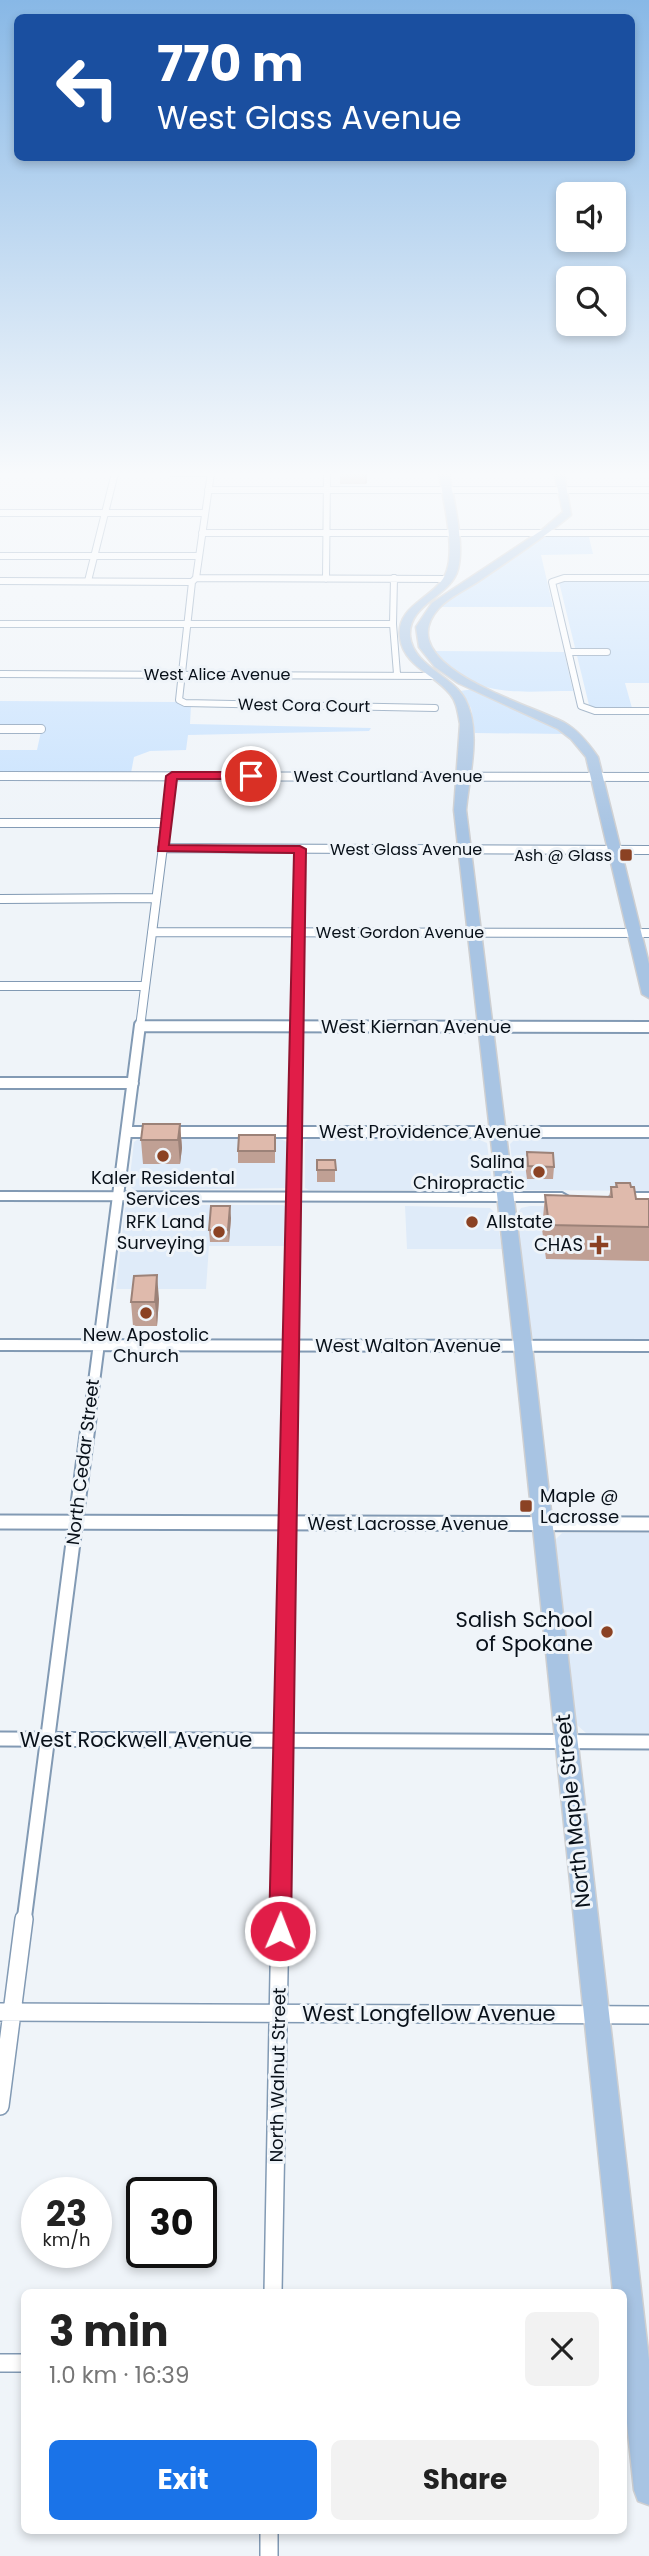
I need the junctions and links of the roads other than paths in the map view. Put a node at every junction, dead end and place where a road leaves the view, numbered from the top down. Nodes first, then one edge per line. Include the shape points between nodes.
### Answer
1 (192, 592) edge
2 (394, 592) edge
3 (433, 592) edge
4 (455, 592) edge
5 (557, 592) edge
6 (0, 624) edge
7 (393, 624) junction
8 (187, 625) junction
9 (569, 652) junction
10 (607, 652) dead end
11 (0, 674) edge
12 (182, 674) junction
13 (397, 674) junction
14 (435, 676) junction
15 (435, 708) dead end
16 (649, 711) edge
17 (0, 729) edge
18 (41, 729) dead end
19 (0, 776) edge
20 (172, 776) junction
21 (461, 776) junction
22 (598, 776) junction
23 (649, 776) edge
24 (0, 823) edge
25 (166, 823) junction
26 (162, 848) junction
27 (300, 849) junction
28 (465, 850) junction
29 (615, 850) junction
30 (649, 850) edge
31 (156, 898) junction
32 (0, 899) edge
33 (152, 932) junction
34 (298, 932) junction
35 (474, 932) junction
36 (642, 933) edge
37 (0, 986) edge
38 (145, 986) junction
39 (649, 995) edge
40 (140, 1026) junction
41 (296, 1026) junction
42 (484, 1027) junction
43 (649, 1027) edge
44 (0, 1083) edge
45 (133, 1083) junction
46 (127, 1132) junction
47 (294, 1132) junction
48 (496, 1132) junction
49 (649, 1132) edge
50 (0, 1196) edge
51 (119, 1196) junction
52 (293, 1196) junction
53 (505, 1197) junction
54 (570, 1197) edge
55 (596, 1197) edge
56 (649, 1198) edge
57 (0, 1345) edge
58 (98, 1345) junction
59 (292, 1345) junction
60 (523, 1346) junction
61 (649, 1346) edge
62 (0, 1522) edge
63 (75, 1522) junction
64 (289, 1524) junction
65 (542, 1524) junction
66 (649, 1524) edge
67 (0, 1739) edge
68 (46, 1739) junction
69 (283, 1741) junction
70 (565, 1741) junction
71 (649, 1742) edge
72 (6, 2012) edge
73 (279, 2013) junction
74 (596, 2015) junction
75 (649, 2015) edge
76 (0, 2106) edge
77 (273, 2289) edge
78 (0, 2363) edge
79 (21, 2363) edge
80 (636, 2368) edge
81 (649, 2490) edge
82 (269, 2534) edge
83 (269, 2556) edge

1 - 8 street
2 - 7 street
3 - 14 main road, North Maple Street via 405,626 408,648
4 - 22 main road via 423,620 420,637 429,656 448,673 563,726 581,741
5 - 9 street
6 - 8 street
7 - 8 street
7 - 13 street
8 - 12 street
9 - 10 street
9 - 16 street via 585,709
11 - 12 street, West Alice Avenue
12 - 13 street, West Alice Avenue
12 - 15 street, West Cora Court via 177,696 185,703
13 - 14 street, West Alice Avenue
14 - 21 main road, North Maple Street via 462,706 467,737
17 - 18 street
19 - 20 street, West Courtland Avenue
20 - 21 street, West Courtland Avenue
20 - 25 street, North Cedar Street
21 - 22 street, West Courtland Avenue
21 - 28 main road, North Maple Street
22 - 23 street, West Courtland Avenue
22 - 29 main road
24 - 25 street
25 - 26 street, North Cedar Street
26 - 27 street, West Glass Avenue
26 - 31 street, North Cedar Street
27 - 28 street, West Glass Avenue
27 - 34 street, North Walnut Street
28 - 29 street, West Glass Avenue
28 - 35 main road, North Maple Street
29 - 30 street, West Glass Avenue
29 - 36 main road
31 - 32 street
31 - 33 street, North Cedar Street
33 - 34 street, West Gordon Avenue
33 - 38 street, North Cedar Street
34 - 35 street, West Gordon Avenue
34 - 41 street, North Walnut Street
35 - 36 street, West Gordon Avenue
35 - 42 main road, North Maple Street
36 - 39 main road
37 - 38 street
38 - 40 street, North Cedar Street
40 - 41 street, West Kiernan Avenue
40 - 45 street, North Cedar Street
41 - 42 street, West Kiernan Avenue
41 - 47 street, North Walnut Street
42 - 43 street, West Kiernan Avenue
42 - 48 main road, North Maple Street
44 - 45 street
45 - 46 street, North Cedar Street
46 - 47 street, West Providence Avenue
46 - 51 street, North Cedar Street
47 - 48 street, West Providence Avenue
47 - 52 street, North Walnut Street
48 - 49 street, West Providence Avenue
48 - 53 main road, North Maple Street
50 - 51 street
51 - 52 street
51 - 58 street, North Cedar Street
52 - 53 street
52 - 59 street, North Walnut Street
53 - 54 street
53 - 60 main road, North Maple Street
55 - 56 street
57 - 58 street, West Walton Avenue
58 - 59 street, West Walton Avenue
58 - 63 street, North Cedar Street
59 - 60 street, West Walton Avenue
59 - 64 street, North Walnut Street
60 - 61 street, West Walton Avenue
60 - 65 main road, North Maple Street
62 - 63 street, West Lacrosse Avenue
63 - 64 street, West Lacrosse Avenue
63 - 68 street, North Cedar Street
64 - 65 street, West Lacrosse Avenue
64 - 69 street, North Walnut Street
65 - 66 street, West Lacrosse Avenue
65 - 70 main road, North Maple Street
67 - 68 street, West Rockwell Avenue
68 - 69 street, West Rockwell Avenue
68 - 72 street, North Cedar Street
69 - 70 street, West Rockwell Avenue
69 - 73 street, North Walnut Street
70 - 71 street, West Rockwell Avenue
70 - 74 main road, North Maple Street
72 - 73 street, West Longfellow Avenue
72 - 76 street, North Cedar Street
73 - 74 street, West Longfellow Avenue
73 - 77 street, North Walnut Street
74 - 75 street, West Longfellow Avenue
74 - 80 main road, North Maple Street
78 - 79 street
80 - 81 main road, North Maple Street
82 - 83 street

